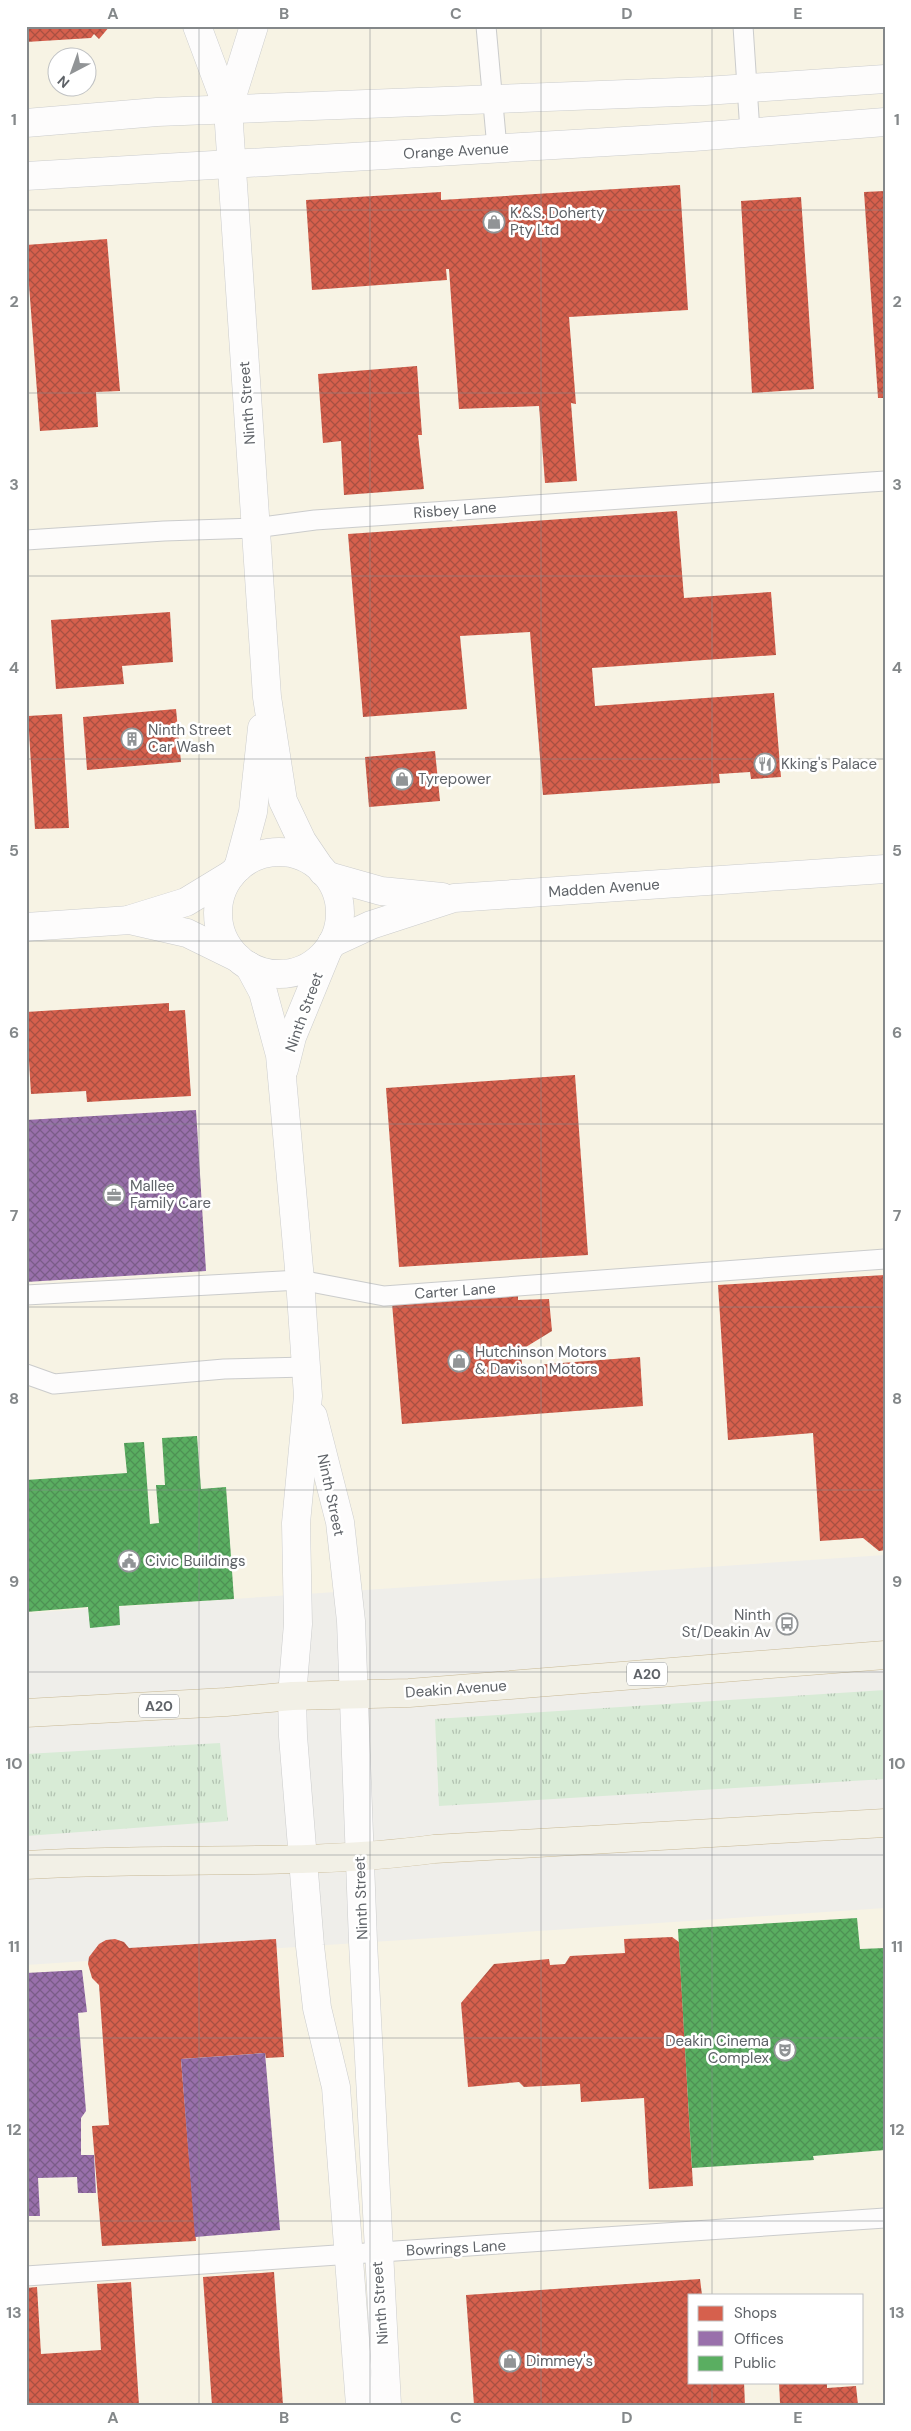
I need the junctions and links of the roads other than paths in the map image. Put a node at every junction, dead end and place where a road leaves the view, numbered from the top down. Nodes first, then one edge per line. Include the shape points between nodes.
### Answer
1 (197, 26) edge
2 (254, 26) edge
3 (486, 26) edge
4 (743, 26) edge
5 (885, 79) edge
6 (748, 88) junction
7 (492, 98) junction
8 (228, 109) junction
9 (26, 122) edge
10 (885, 122) edge
11 (750, 132) junction
12 (497, 148) junction
13 (232, 164) junction
14 (26, 176) edge
15 (885, 481) edge
16 (255, 528) junction
17 (26, 540) edge
18 (267, 697) junction
19 (885, 869) edge
20 (235, 871) junction
21 (325, 874) junction
22 (454, 898) junction
23 (130, 920) junction
24 (26, 927) edge
25 (330, 946) junction
26 (244, 962) junction
27 (283, 1075) junction
28 (885, 1259) edge
29 (300, 1280) junction
30 (26, 1295) edge
31 (306, 1367) junction
32 (26, 1374) edge
33 (308, 1396) junction
34 (885, 1655) edge
35 (354, 1693) junction
36 (292, 1696) junction
37 (26, 1713) edge
38 (885, 1822) edge
39 (360, 1856) junction
40 (303, 1858) junction
41 (26, 1865) edge
42 (885, 2218) edge
43 (377, 2252) junction
44 (349, 2254) junction
45 (26, 2276) edge
46 (360, 2405) edge
47 (387, 2405) edge

1 - 8 street, Ninth Street
2 - 8 street, Ninth Street
3 - 7 lane
4 - 6 lane
5 - 6 street
6 - 7 street
6 - 11 lane
7 - 8 street
7 - 12 lane
8 - 9 street
8 - 13 street, Ninth Street
10 - 11 street, Orange Avenue
11 - 12 street, Orange Avenue
12 - 13 street, Orange Avenue
13 - 14 street, Orange Avenue
13 - 16 street, Ninth Street
15 - 16 lane, Risbey Lane via 315,520
16 - 17 lane, Risbey Lane
16 - 18 street, Ninth Street
18 - 20 street, Ninth Street via 253,812
18 - 21 street, Ninth Street via 283,801 302,841
19 - 22 street, Madden Avenue
20 - 21 street via 256,857 281,853 306,859
20 - 23 street via 186,902
20 - 26 street via 220,898 219,924 230,948
21 - 22 street via 381,891
21 - 25 street via 339,904 339,924
22 - 25 street, Madden Avenue via 371,925
23 - 24 street
23 - 26 street via 188,933
25 - 26 street via 315,963 297,971 277,974
25 - 27 street, Ninth Street via 292,1037
26 - 27 street, Ninth Street via 263,992
27 - 29 street, Ninth Street
28 - 29 lane, Carter Lane via 384,1296
29 - 30 lane, Carter Lane
29 - 31 street, Ninth Street
31 - 32 lane via 224,1369 54,1384
31 - 33 street, Ninth Street
33 - 35 street, Ninth Street via 340,1522 351,1621
33 - 36 street, Ninth Street via 296,1523 298,1624
34 - 35 highway, Deakin Avenue / A20 via 410,1693
35 - 36 highway, Deakin Avenue / A20
35 - 39 street, Ninth Street
36 - 37 highway, Deakin Avenue / A20
36 - 40 street, Ninth Street
38 - 39 highway via 434,1848
39 - 40 highway
39 - 43 street, Ninth Street
40 - 41 highway via 85,1861
40 - 44 street, Ninth Street via 317,2008 336,2087
42 - 43 lane, Bowrings Lane
43 - 44 lane, Bowrings Lane
43 - 47 street, Ninth Street
44 - 45 lane, Bowrings Lane
44 - 46 street, Ninth Street

